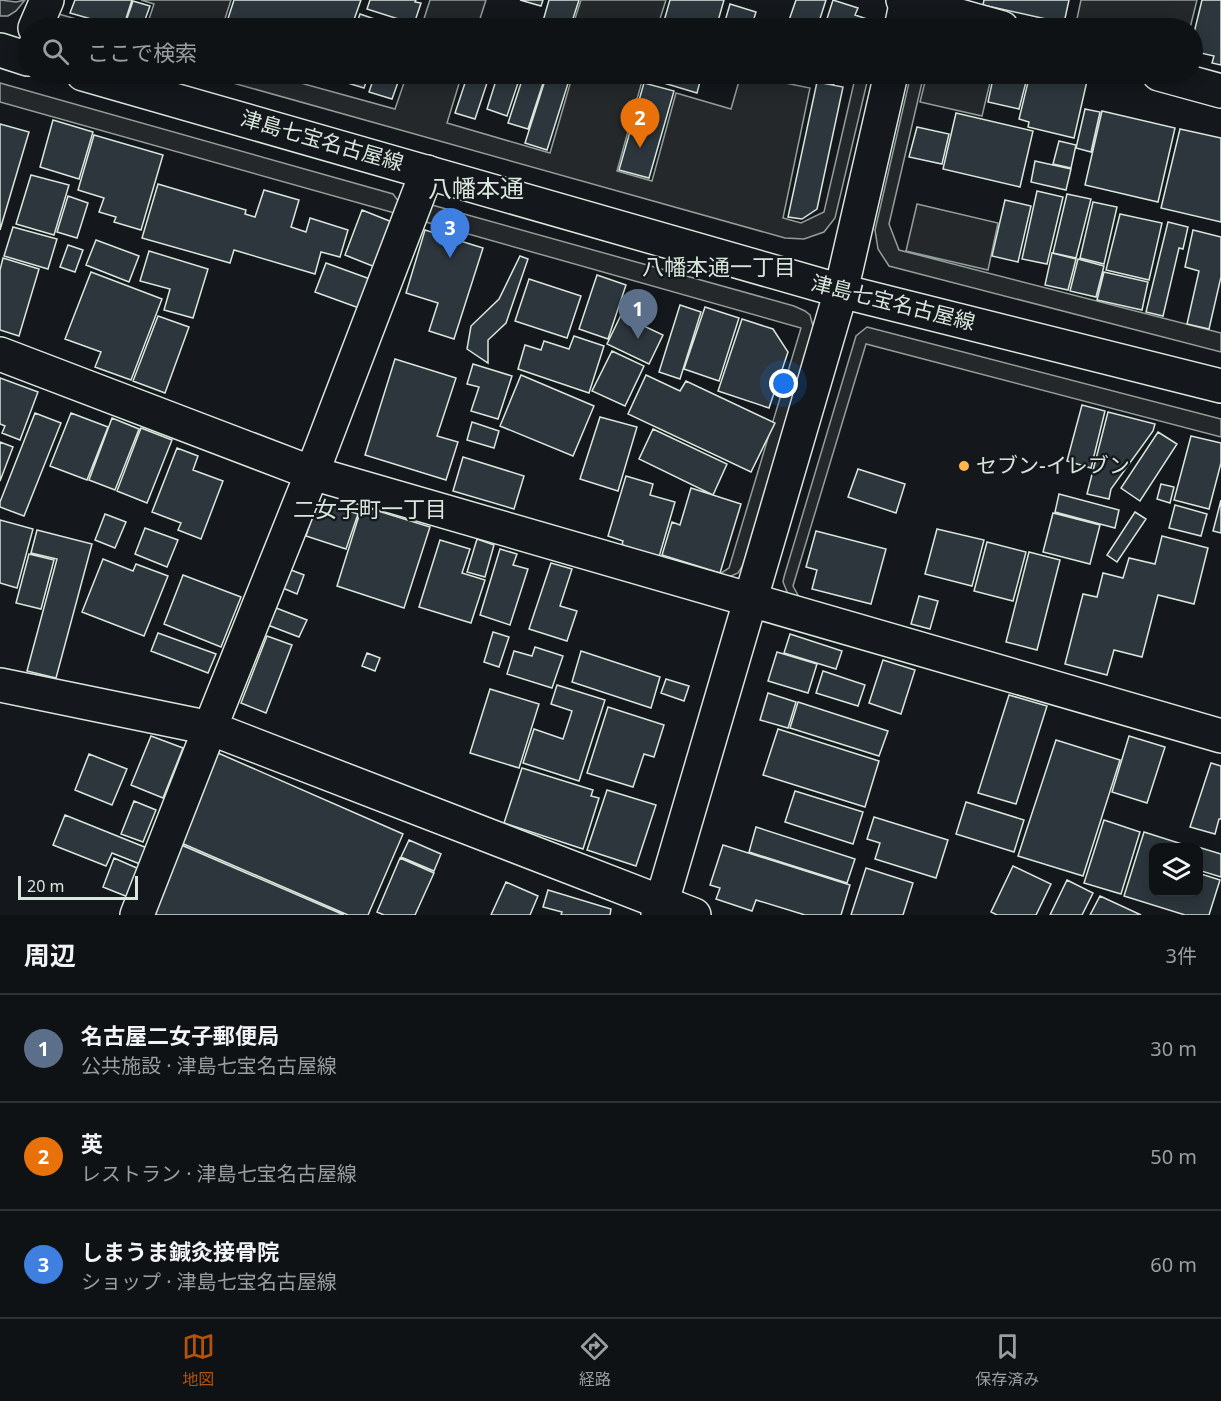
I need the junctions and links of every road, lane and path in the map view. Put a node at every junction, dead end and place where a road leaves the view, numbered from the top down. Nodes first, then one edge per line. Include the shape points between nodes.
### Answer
1 (47, 0) edge
2 (905, 7) edge
3 (38, 18) edge
4 (956, 18) edge
5 (118, 84) edge
6 (889, 84) edge
7 (1193, 84) edge
8 (1221, 92) edge
9 (427, 172) junction
10 (842, 291) junction
11 (0, 354) edge
12 (1221, 386) edge
13 (312, 473) junction
14 (750, 600) junction
15 (0, 685) edge
16 (210, 728) junction
17 (1221, 736) edge
18 (660, 908) edge
19 (137, 915) edge
20 (694, 915) edge

1 - 3 street
2 - 4 street
5 - 9 street, 津島七宝名古屋線
6 - 10 street
7 - 8 street
9 - 10 street, 津島七宝名古屋線
9 - 13 street
10 - 12 street, 津島七宝名古屋線
10 - 14 street
11 - 13 street
13 - 14 street
13 - 16 street
14 - 17 street
14 - 18 street
15 - 16 street
16 - 18 street
16 - 19 street
18 - 20 street

